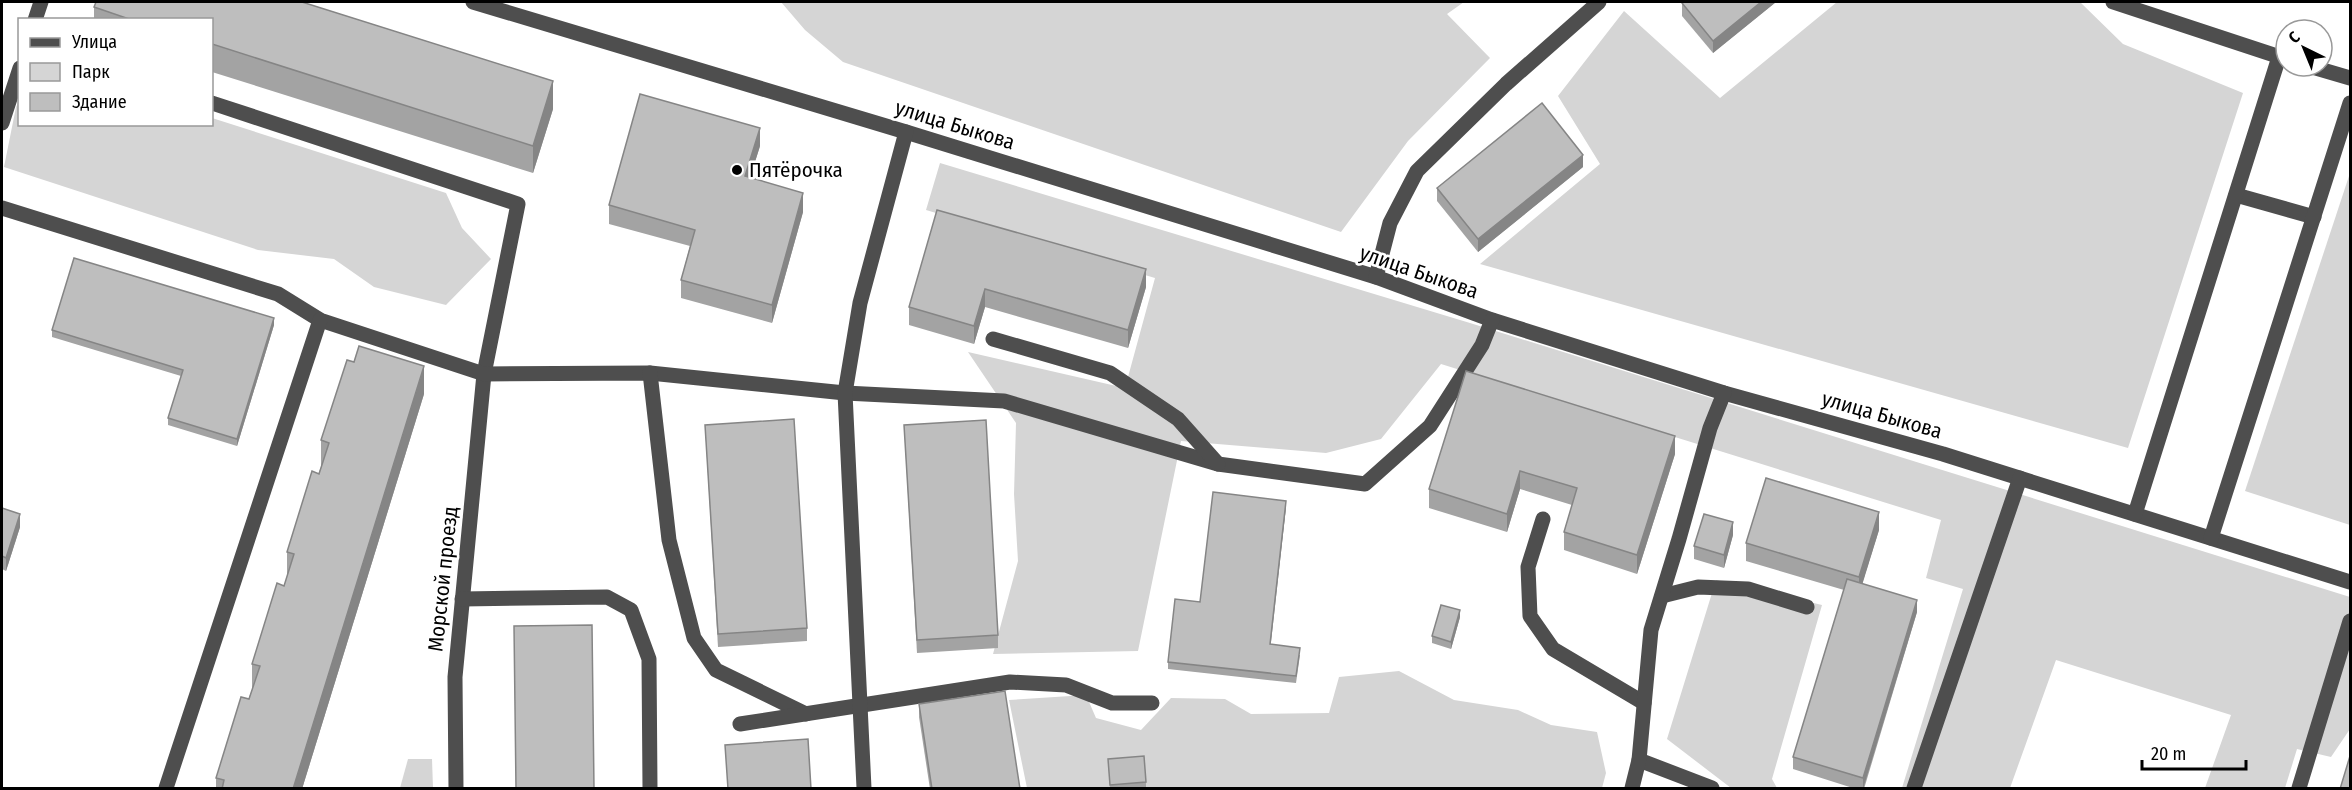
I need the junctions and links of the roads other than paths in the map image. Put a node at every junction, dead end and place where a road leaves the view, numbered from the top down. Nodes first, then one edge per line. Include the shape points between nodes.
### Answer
1 (41, 2) edge
2 (473, 2) edge
3 (1599, 2) edge
4 (2113, 2) edge
5 (36, 18) edge
6 (2274, 55) edge
7 (2334, 73) edge
8 (18, 74) edge
9 (2276, 78) edge
10 (2350, 78) edge
11 (2350, 103) edge
12 (213, 104) edge
13 (2, 123) edge
14 (906, 132) junction
15 (2236, 195) junction
16 (2, 208) edge
17 (2314, 217) junction
18 (1376, 277) junction
19 (320, 320) junction
20 (1492, 320) junction
21 (993, 339) dead end
22 (650, 373) junction
23 (484, 374) junction
24 (845, 393) junction
25 (1724, 393) junction
26 (1218, 464) junction
27 (2020, 478) junction
28 (2135, 514) junction
29 (1543, 519) dead end
30 (2211, 538) junction
31 (2350, 582) edge
32 (1662, 596) junction
33 (462, 599) junction
34 (1807, 607) dead end
35 (2350, 621) edge
36 (1152, 703) dead end
37 (1644, 703) junction
38 (860, 705) junction
39 (806, 714) junction
40 (740, 724) dead end
41 (1639, 760) junction
42 (166, 789) edge
43 (456, 789) edge
44 (650, 789) edge
45 (864, 789) edge
46 (1632, 789) edge
47 (1712, 789) edge
48 (1914, 789) edge
49 (2299, 789) edge

1 - 5 street
2 - 14 street, улица Быкова
3 - 18 street via 1506,84 1417,171 1390,223
4 - 6 street
7 - 10 street
8 - 13 street
9 - 15 street
11 - 17 street
12 - 23 street, Морской проезд via 518,204
14 - 18 street, улица Быкова
14 - 24 street via 860,303
15 - 17 street
15 - 28 street
16 - 19 street via 278,294
17 - 30 street
18 - 20 street, улица Быкова
19 - 23 street
19 - 42 street
20 - 25 street, улица Быкова
20 - 26 street via 1482,345 1430,426 1365,484
21 - 26 street via 1110,373 1178,419
22 - 23 street
22 - 24 street
22 - 39 street via 669,540 694,638 716,670
23 - 33 street, Морской проезд
24 - 26 street via 1004,401
24 - 38 street
25 - 27 street, улица Быкова
25 - 32 street via 1710,428
27 - 28 street, улица Быкова
27 - 48 street
28 - 30 street, улица Быкова
29 - 37 street via 1528,567 1530,616 1553,649
30 - 31 street, улица Быкова
32 - 34 street via 1698,587 1748,589
32 - 37 street via 1651,630
33 - 43 street, Морской проезд via 455,677
33 - 44 street via 607,597 631,610 649,659
35 - 49 street
36 - 38 street via 1112,703 1066,685 1010,682
37 - 41 street
38 - 39 street
38 - 45 street
39 - 40 street
41 - 46 street
41 - 47 street

